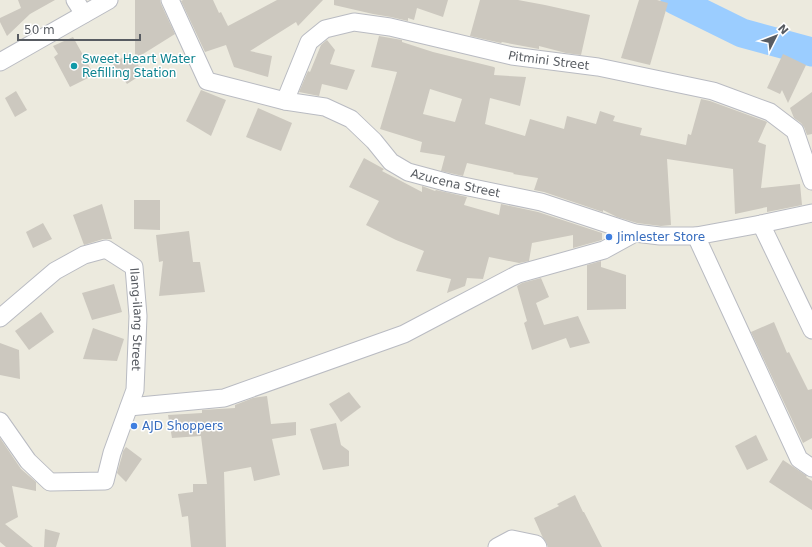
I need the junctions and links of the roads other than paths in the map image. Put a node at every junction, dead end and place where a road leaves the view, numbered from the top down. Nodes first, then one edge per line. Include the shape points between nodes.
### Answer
1 (109, 0) edge
2 (170, 0) edge
3 (79, 7) edge
4 (0, 62) edge
5 (285, 100) junction
6 (812, 181) edge
7 (810, 216) edge
8 (761, 224) junction
9 (635, 233) junction
10 (696, 236) junction
11 (0, 318) edge
12 (812, 330) edge
13 (129, 407) junction
14 (0, 421) edge
15 (812, 468) edge
16 (496, 547) edge
17 (538, 547) edge

1 - 3 street
2 - 5 street, Azucena Street via 207,81
3 - 4 street
5 - 6 street, Pitmini Street via 309,42 326,29 354,22 390,27 512,56 598,67 713,91 770,112 795,131
5 - 9 street, Azucena Street via 324,107 351,119 391,162 408,172 541,202
7 - 8 street, Azucena Street
8 - 10 street, Azucena Street
8 - 12 street
9 - 10 street, Azucena Street
9 - 13 street via 604,250 518,274 404,334 224,398
10 - 15 street via 799,460
11 - 13 street, Ilang-ilang Street via 55,271 84,255 106,249 134,267 138,316 135,390
13 - 14 street, Ilang-ilang Street via 105,481 50,482 28,460
16 - 17 street via 512,539 536,544

